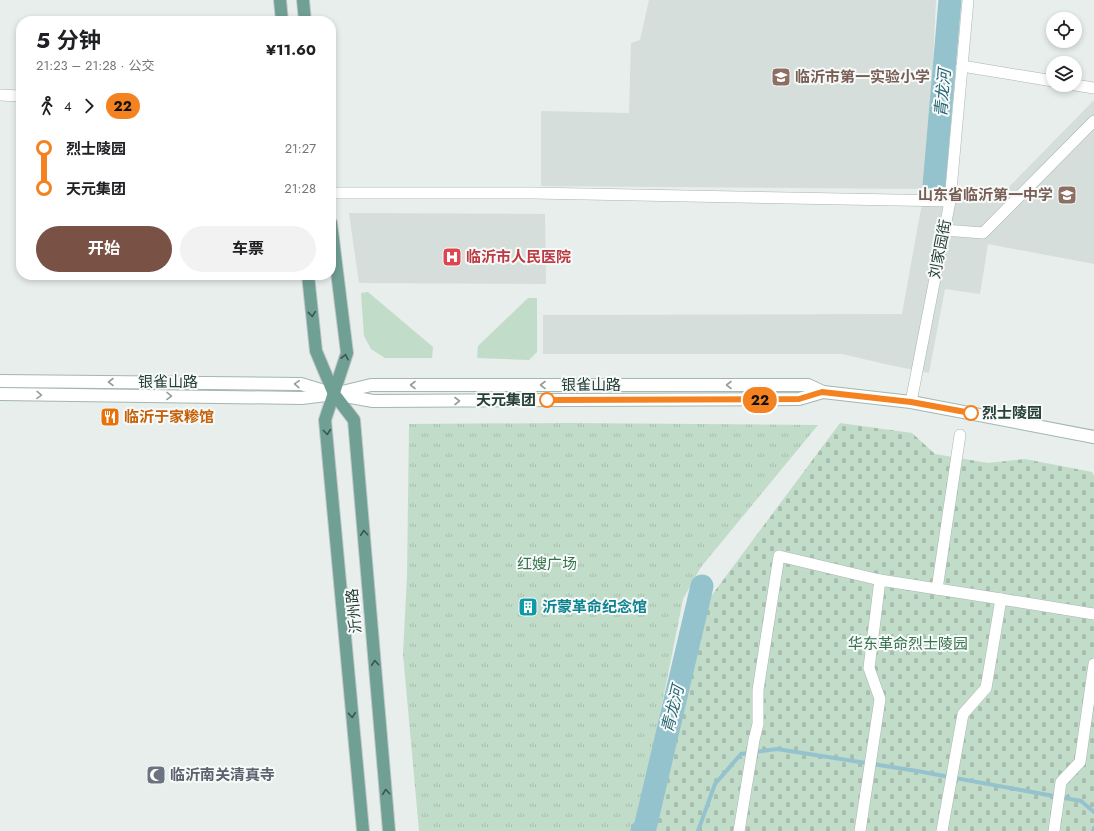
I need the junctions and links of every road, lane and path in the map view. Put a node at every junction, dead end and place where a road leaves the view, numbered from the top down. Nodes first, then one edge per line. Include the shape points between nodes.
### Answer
1 (280, 0) edge
2 (303, 0) edge
3 (968, 0) edge
4 (282, 16) edge
5 (305, 16) edge
6 (962, 66) junction
7 (1046, 80) edge
8 (1082, 86) edge
9 (1094, 88) edge
10 (0, 95) edge
11 (16, 96) edge
12 (1094, 121) edge
13 (336, 193) edge
14 (950, 200) junction
15 (944, 230) junction
16 (336, 264) edge
17 (309, 280) edge
18 (0, 381) edge
19 (0, 394) edge
20 (334, 394) junction
21 (911, 402) junction
22 (960, 434) dead end
23 (1094, 437) edge
24 (880, 580) junction
25 (937, 589) junction
26 (1001, 599) junction
27 (1094, 614) edge
28 (1094, 664) edge
29 (363, 831) edge
30 (389, 831) edge
31 (738, 831) edge
32 (860, 831) edge
33 (942, 831) edge
34 (1054, 831) edge

1 - 4 main road
2 - 5 main road
3 - 6 street, 刘家园街
6 - 7 street
6 - 14 street, 刘家园街
8 - 9 street
10 - 11 street
12 - 15 street via 983,233
13 - 14 street via 533,193
14 - 15 street, 刘家园街
15 - 21 street, 刘家园街
20 -> 16 main road, 沂州路 via 347,353
17 -> 20 main road, 沂州路 via 316,351
20 -> 18 main road, 银雀山路 via 302,384
19 -> 20 main road, 银雀山路 via 302,398
20 - 21 main road, 银雀山路 via 373,401 783,400 799,399 822,392
20 -> 29 main road, 沂州路 via 325,420
30 -> 20 main road, 沂州路 via 354,420
21 - 23 main road, 银雀山路
22 - 25 street
24 - 25 street
24 - 31 street via 779,556 758,690 758,724
24 - 32 street via 869,668 880,699
25 - 26 street
26 - 27 street
26 - 33 street via 986,688 963,714
28 - 34 street via 1080,762 1061,782

